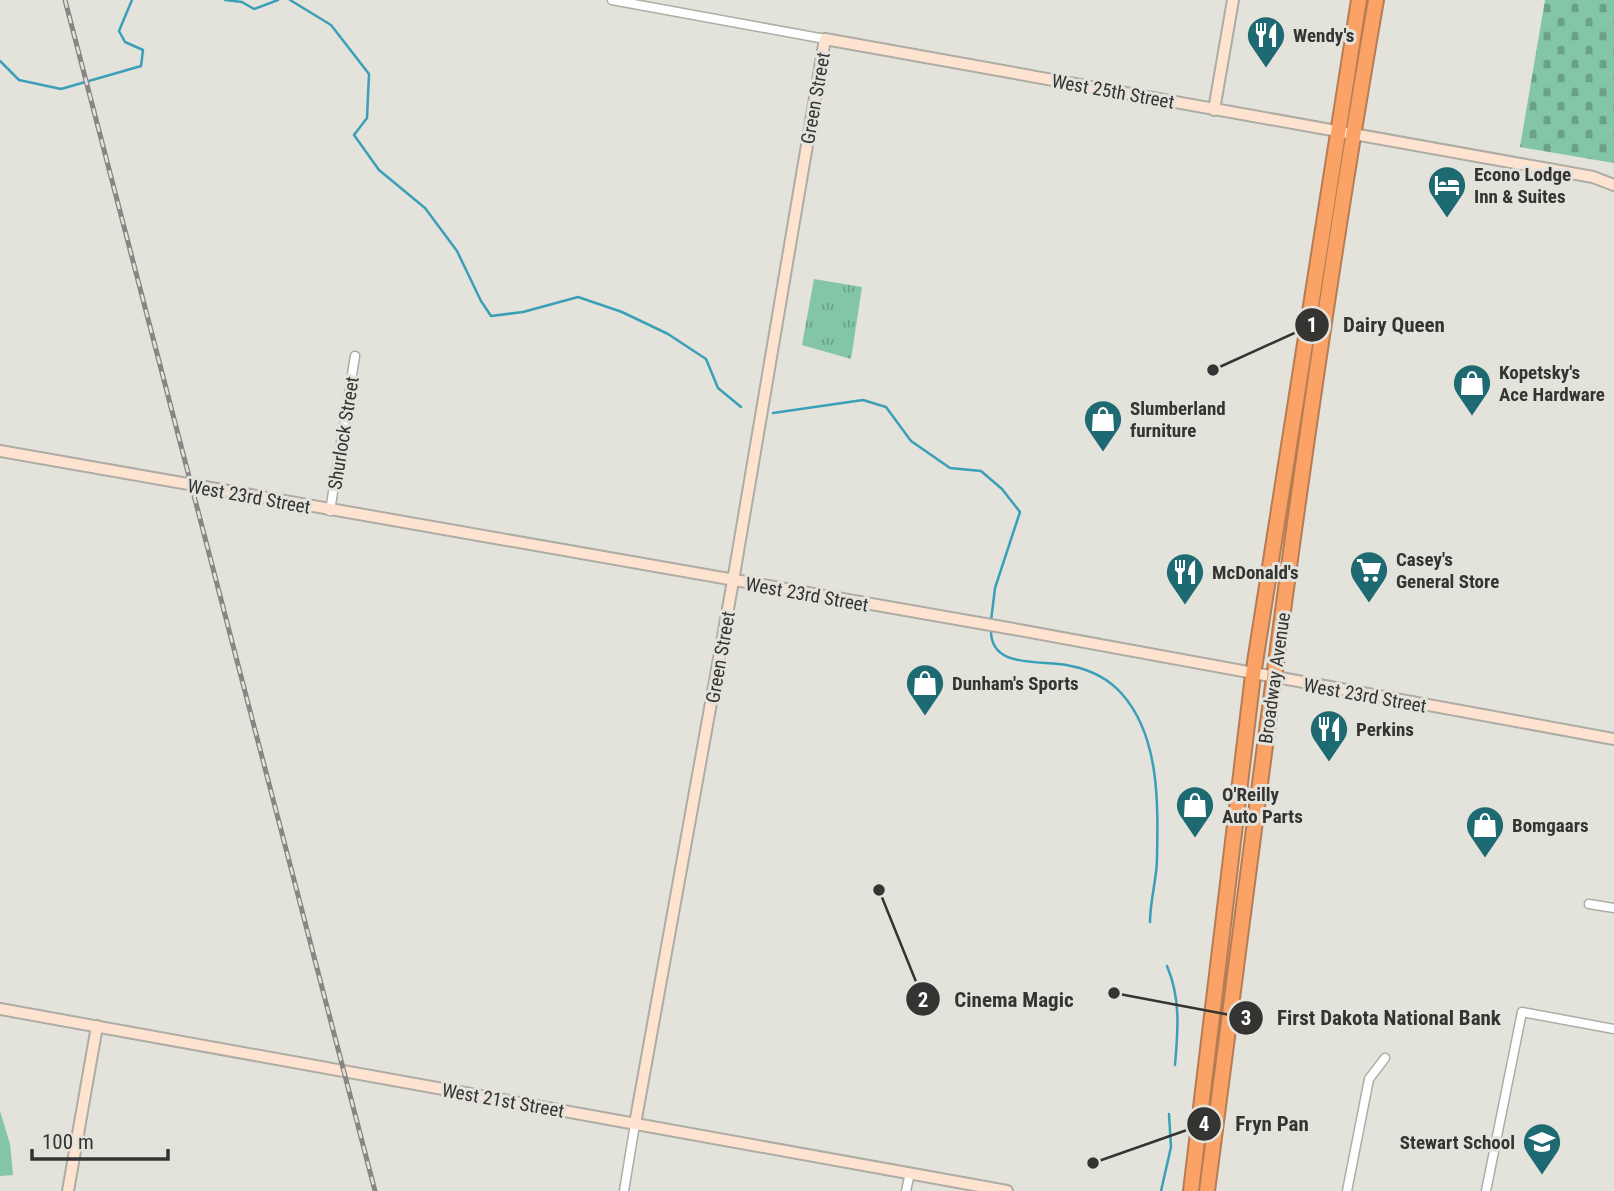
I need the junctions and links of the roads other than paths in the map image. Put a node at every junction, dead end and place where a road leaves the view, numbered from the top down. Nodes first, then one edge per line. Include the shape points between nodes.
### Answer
1 (612, 0) edge
2 (1233, 0) edge
3 (1359, 0) edge
4 (1376, 0) edge
5 (825, 39) junction
6 (1214, 110) junction
7 (1345, 133) junction
8 (1614, 185) edge
9 (355, 356) dead end
10 (0, 452) edge
11 (330, 511) junction
12 (733, 581) junction
13 (1253, 675) junction
14 (1273, 678) junction
15 (1614, 739) edge
16 (1589, 904) dead end
17 (1614, 908) edge
18 (0, 1009) edge
19 (97, 1026) junction
20 (1614, 1029) edge
21 (1385, 1058) dead end
22 (635, 1124) junction
23 (910, 1173) junction
24 (68, 1191) edge
25 (624, 1191) edge
26 (906, 1191) edge
27 (1007, 1191) edge
28 (1191, 1191) edge
29 (1207, 1191) edge
30 (1347, 1191) edge
31 (1486, 1191) edge

1 - 5 street, West 25th Street
2 - 6 street
3 - 7 highway, Broadway Avenue
4 - 7 highway, Broadway Avenue
5 - 6 street, West 25th Street
5 - 12 street, Green Street
6 - 7 street, West 25th Street
7 - 8 street, West 25th Street via 1593,177
7 - 13 highway, Broadway Avenue
7 - 14 highway, Broadway Avenue
9 - 11 street, Shurlock Street
10 - 11 street, West 23rd Street
11 - 12 street, West 23rd Street
12 - 13 street, West 23rd Street
12 - 22 street, Green Street
13 - 14 street, West 23rd Street
13 - 28 highway, Broadway Avenue
14 - 15 street, West 23rd Street
14 - 29 highway, Broadway Avenue
16 - 17 street
18 - 19 street, West 21st Street
19 - 22 street, West 21st Street
19 - 24 street
20 - 31 street via 1522,1012
21 - 30 street via 1368,1079
22 - 23 street, West 21st Street
22 - 25 street, Green Street
23 - 26 street
23 - 27 street, West 21st Street

